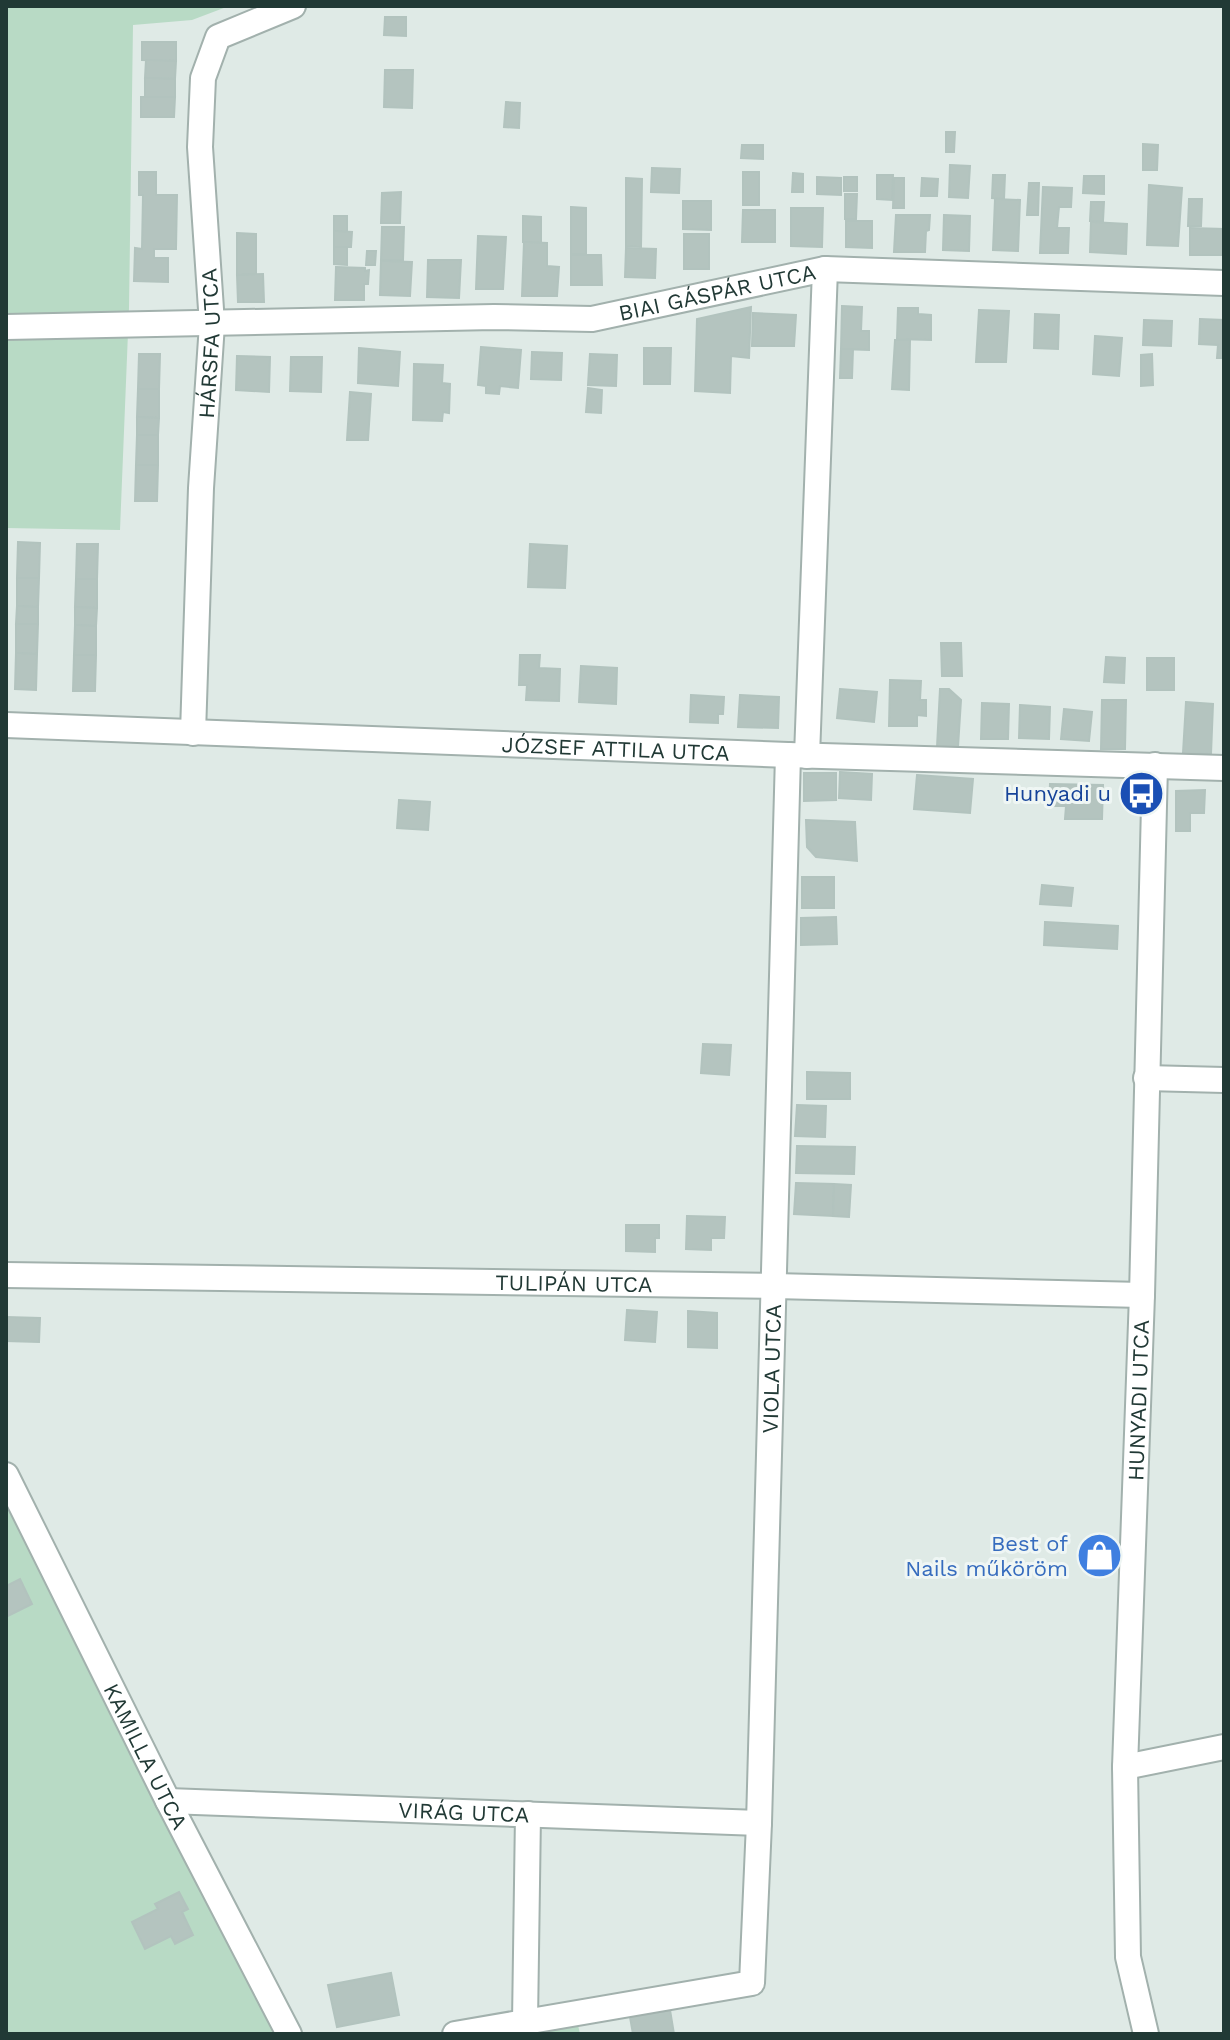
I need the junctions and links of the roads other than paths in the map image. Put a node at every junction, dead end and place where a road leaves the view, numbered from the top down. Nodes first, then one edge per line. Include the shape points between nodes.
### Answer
1 (293, 6) edge
2 (825, 269) junction
3 (1224, 283) edge
4 (212, 324) junction
5 (6, 327) edge
6 (6, 725) edge
7 (193, 733) junction
8 (797, 756) junction
9 (1155, 765) junction
10 (1224, 768) edge
11 (1146, 1078) junction
12 (1224, 1080) edge
13 (6, 1275) edge
14 (774, 1286) junction
15 (1142, 1295) junction
16 (6, 1475) edge
17 (1224, 1747) edge
18 (1125, 1767) junction
19 (168, 1801) junction
20 (528, 1814) junction
21 (759, 1823) junction
22 (525, 2022) junction
23 (289, 2034) edge
24 (455, 2034) edge
25 (1146, 2034) edge

1 - 4 street, HÁRSFA UTCA via 218,37 203,78 200,147
2 - 3 street, BIAI GÁSPÁR UTCA
2 - 4 street, BIAI GÁSPÁR UTCA via 592,319
2 - 8 street, VIOLA UTCA
4 - 5 street, BIAI GÁSPÁR UTCA
4 - 7 street, HÁRSFA UTCA
6 - 7 street, JÓZSEF ATTILA UTCA
7 - 8 street, JÓZSEF ATTILA UTCA
8 - 9 street, JÓZSEF ATTILA UTCA
8 - 14 street, VIOLA UTCA
9 - 10 street, JÓZSEF ATTILA UTCA
9 - 11 street, HUNYADI UTCA
11 - 12 street
11 - 15 street, HUNYADI UTCA
13 - 14 street, TULIPÁN UTCA
14 - 15 street, TULIPÁN UTCA
14 - 21 street, VIOLA UTCA
15 - 18 street, HUNYADI UTCA
16 - 19 street, KAMILLA UTCA
17 - 18 street
18 - 25 street, HUNYADI UTCA via 1128,1957
19 - 20 street, VIRÁG UTCA
19 - 23 street, KAMILLA UTCA
20 - 21 street, VIRÁG UTCA
20 - 22 street
21 - 22 street, VIOLA UTCA via 752,1983
22 - 24 street

